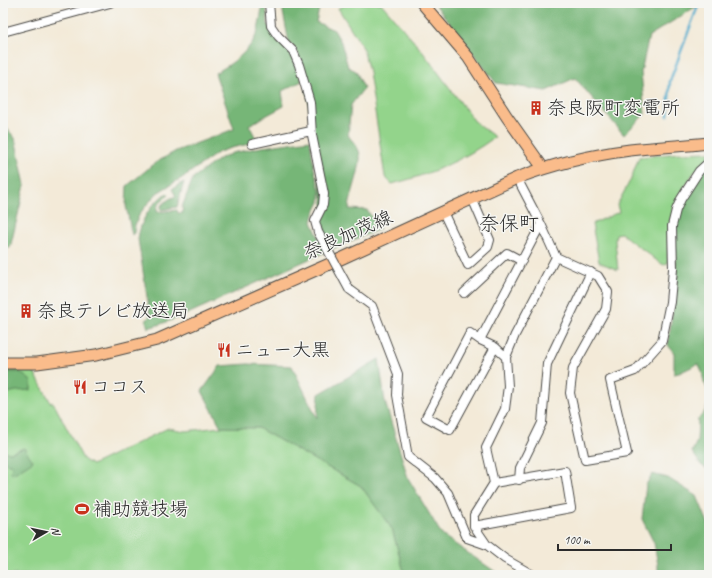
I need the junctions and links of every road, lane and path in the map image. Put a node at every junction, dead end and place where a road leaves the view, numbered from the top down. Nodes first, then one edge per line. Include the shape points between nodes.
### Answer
1 (110, 3) edge
2 (269, 3) edge
3 (422, 3) edge
4 (3, 32) edge
5 (312, 130) junction
6 (252, 144) dead end
7 (709, 144) edge
8 (709, 162) edge
9 (543, 168) junction
10 (517, 178) junction
11 (472, 198) junction
12 (443, 212) junction
13 (541, 224) junction
14 (556, 257) junction
15 (522, 261) junction
16 (591, 272) junction
17 (464, 293) dead end
18 (480, 340) junction
19 (495, 347) junction
20 (506, 357) junction
21 (3, 363) edge
22 (518, 480) junction
23 (494, 483) junction
24 (474, 526) junction
25 (487, 545) junction
26 (533, 575) edge

1 - 4 street
2 - 5 street via 271,26 293,51 299,65 310,102
3 - 9 main road via 468,57
5 - 6 street
5 - 25 street, bridge via 324,194 323,205 316,222 318,232 349,289 372,306 398,374 397,396 408,457 435,478 448,493 467,538
7 - 9 main road, 奈良加茂線 via 630,150
8 - 16 street via 699,171 676,210 672,226 673,269 670,302 662,341 635,371 610,380 628,453 585,460 570,393 572,368 606,309 608,292 598,276
9 - 10 main road, 奈良加茂線
10 - 11 main road, 奈良加茂線
10 - 13 street
11 - 12 main road, 奈良加茂線
11 - 12 street via 490,240 488,247 468,265
12 - 21 main road, 奈良加茂線 via 157,340 96,354 37,363
13 - 14 street
13 - 15 street
14 - 16 street
14 - 20 street
15 - 17 street via 508,253
15 - 18 street
16 - 22 street via 547,364 542,423 520,468
18 - 19 street
18 - 19 street via 470,333 426,417 450,430
19 - 20 street
20 - 23 street via 508,386 505,409 486,448
22 - 23 street
22 - 24 street via 564,471 570,508
23 - 24 street via 474,515
24 - 25 street
25 - 26 street

